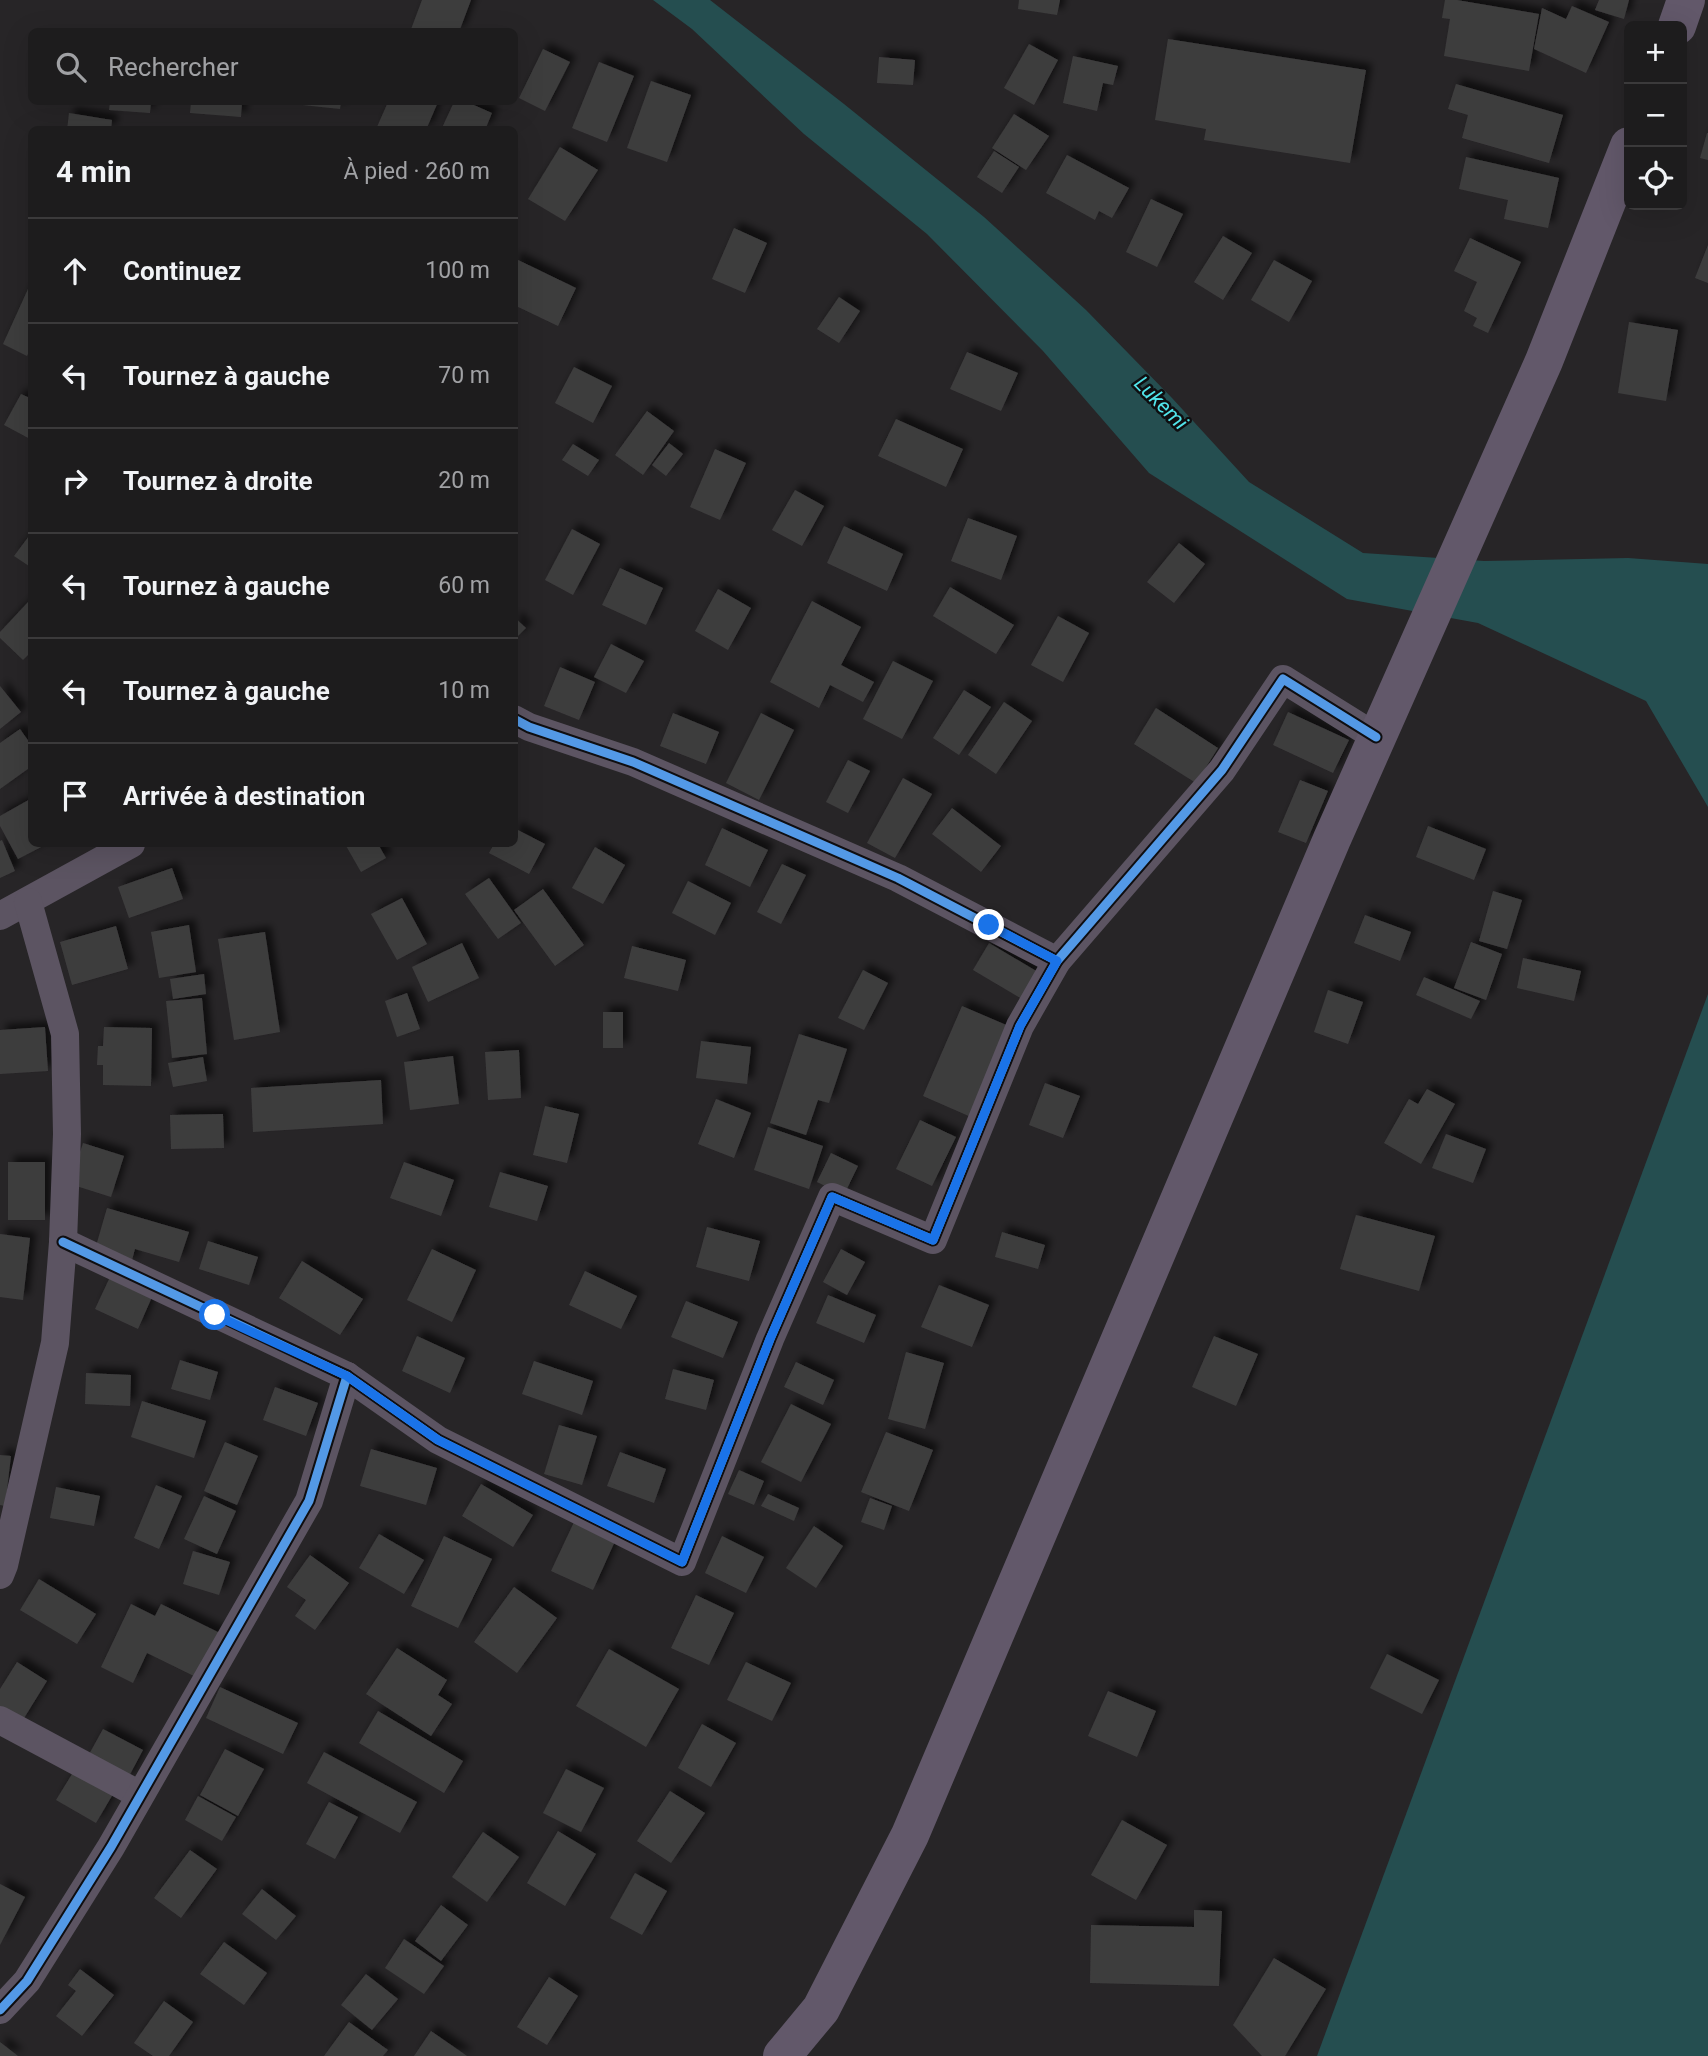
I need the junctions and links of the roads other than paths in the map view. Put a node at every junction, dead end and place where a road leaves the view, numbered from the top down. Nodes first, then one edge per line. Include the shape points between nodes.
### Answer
1 (1686, 0) edge
2 (1679, 21) edge
3 (1629, 147) edge
4 (518, 721) edge
5 (1379, 730) junction
6 (126, 847) edge
7 (28, 902) junction
8 (0, 916) edge
9 (1057, 961) junction
10 (64, 1242) junction
11 (347, 1376) junction
12 (1, 1568) edge
13 (0, 1720) edge
14 (140, 1795) junction
15 (0, 2010) edge
16 (782, 2056) edge

1 - 2 highway
3 - 5 highway via 1544,361
4 - 9 street via 633,762 898,878
5 - 9 street via 1283,679 1222,770
5 - 16 highway via 911,1836 821,2009
6 - 7 street
7 - 8 street
7 - 10 street via 65,1034
9 - 11 street via 1020,1026 933,1240 832,1197 682,1562 438,1440
10 - 11 street
10 - 12 street via 55,1343
11 - 14 street via 309,1501
13 - 14 street
14 - 15 street via 27,1981

